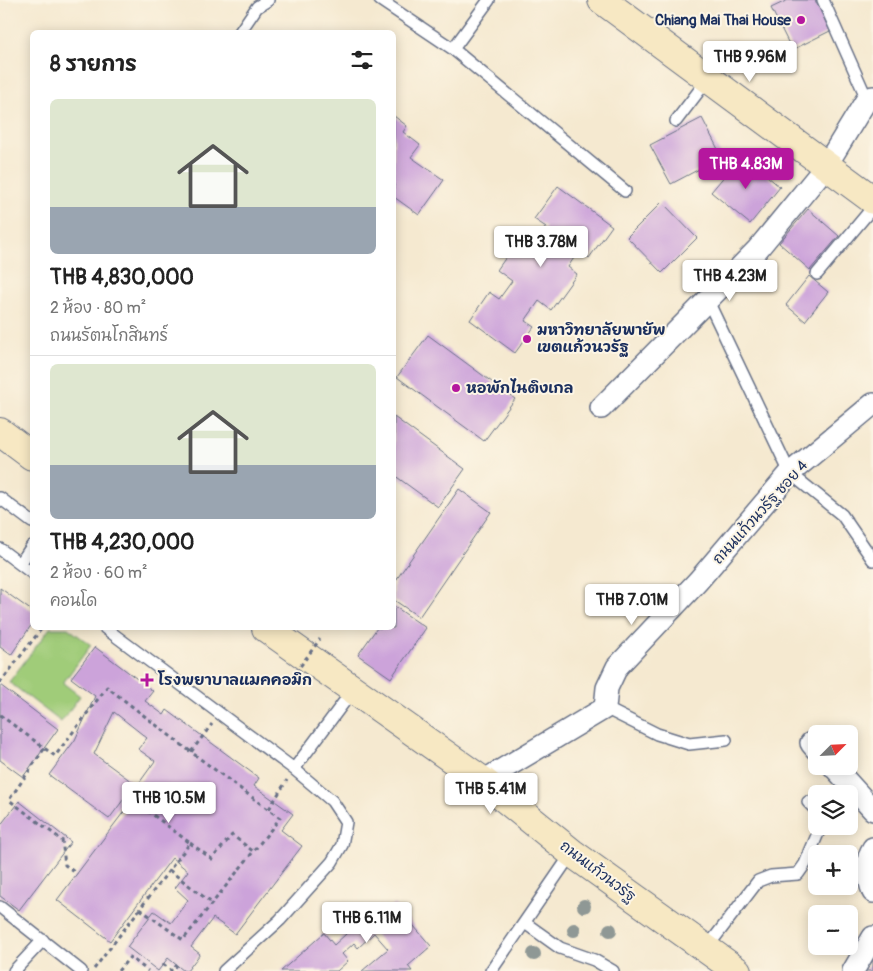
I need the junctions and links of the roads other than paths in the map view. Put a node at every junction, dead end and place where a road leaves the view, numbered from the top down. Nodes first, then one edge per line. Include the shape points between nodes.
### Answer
1 (268, 0) edge
2 (380, 0) edge
3 (489, 0) edge
4 (602, 0) edge
5 (823, 0) edge
6 (241, 30) edge
7 (453, 49) junction
8 (708, 79) junction
9 (870, 98) edge
10 (676, 121) dead end
11 (826, 166) junction
12 (625, 191) dead end
13 (873, 200) edge
14 (873, 207) edge
15 (817, 274) dead end
16 (708, 299) junction
17 (873, 404) edge
18 (601, 408) dead end
19 (0, 432) edge
20 (30, 454) edge
21 (790, 473) junction
22 (0, 498) edge
23 (30, 520) edge
24 (0, 549) edge
25 (30, 549) edge
26 (873, 560) edge
27 (20, 564) junction
28 (30, 572) edge
29 (109, 630) edge
30 (269, 630) edge
31 (352, 690) junction
32 (605, 708) junction
33 (726, 740) dead end
34 (294, 769) junction
35 (840, 775) edge
36 (483, 781) junction
37 (873, 810) edge
38 (817, 835) edge
39 (873, 848) edge
40 (572, 853) junction
41 (873, 892) edge
42 (0, 906) edge
43 (525, 923) junction
44 (873, 937) edge
45 (43, 940) junction
46 (706, 949) junction
47 (494, 970) edge
48 (735, 970) edge
49 (14, 971) edge
50 (82, 971) edge
51 (224, 971) edge
52 (613, 971) edge
53 (853, 971) edge

1 - 6 lane via 257,7
2 - 7 lane
3 - 7 lane
4 - 8 street
5 - 9 lane
7 - 12 lane
8 - 10 lane
8 - 11 street
9 - 11 street
11 - 13 street
11 - 16 street via 757,250
14 - 15 lane
16 - 18 street
16 - 21 lane
17 - 21 street, ถนนแก้วนวรัฐ ซอย 4
19 - 20 street
21 - 26 lane via 842,515
21 - 32 street, ถนนแก้วนวรัฐ ซอย 4 via 698,581 617,667 608,688
22 - 23 lane
24 - 27 lane
25 - 27 lane
27 - 28 lane
29 - 34 lane
30 - 31 street, ถนนแก้วนวรัฐ
31 - 34 lane
31 - 36 street, ถนนแก้วนวรัฐ
32 - 33 lane via 657,734 689,744
32 - 36 street
34 - 51 lane via 332,802 346,822 342,845 332,862 280,920
35 - 37 street
36 - 40 street, ถนนแก้วนวรัฐ
38 - 46 lane via 798,874 771,876 758,881
39 - 41 street via 868,859
40 - 43 lane
40 - 46 street, ถนนแก้วนวรัฐ
42 - 45 lane
43 - 47 lane
43 - 52 lane via 560,948 594,960
44 - 53 street
45 - 49 lane
45 - 50 lane
46 - 48 street, ถนนแก้วนวรัฐ

